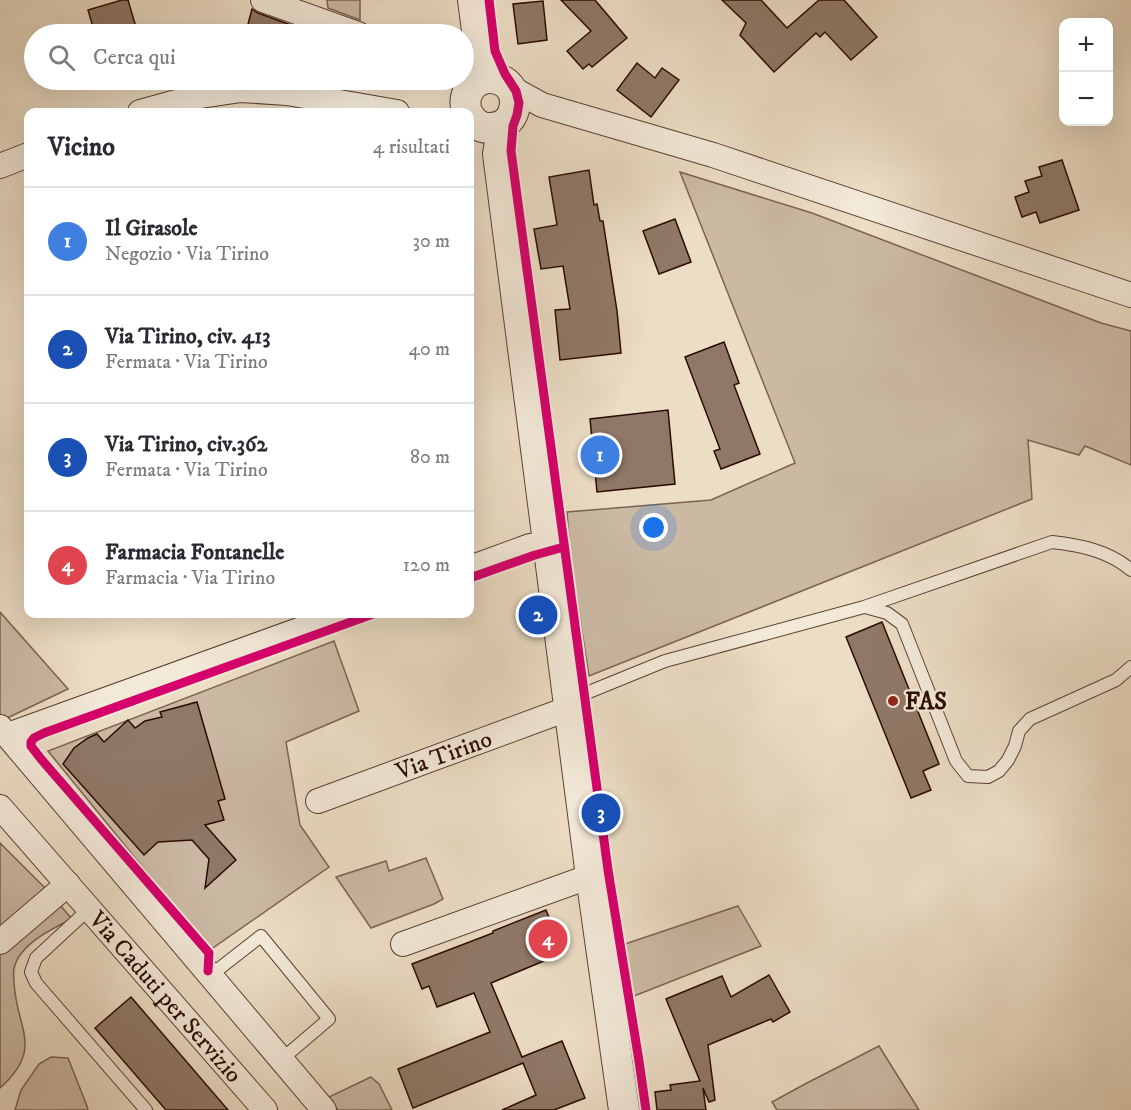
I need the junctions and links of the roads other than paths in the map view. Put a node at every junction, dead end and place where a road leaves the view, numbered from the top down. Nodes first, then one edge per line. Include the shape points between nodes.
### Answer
1 (263, 0) edge
2 (473, 0) edge
3 (330, 24) edge
4 (241, 90) edge
5 (241, 90) edge
6 (486, 102) edge
7 (154, 108) edge
8 (374, 108) edge
9 (24, 157) edge
10 (0, 166) edge
11 (1131, 295) edge
12 (549, 543) junction
13 (474, 567) edge
14 (1131, 570) edge
15 (864, 607) junction
16 (332, 618) edge
17 (1131, 667) edge
18 (570, 708) junction
19 (3, 733) edge
20 (318, 801) dead end
21 (0, 807) edge
22 (591, 876) junction
23 (68, 884) junction
24 (89, 909) junction
25 (0, 942) edge
26 (402, 944) dead end
27 (211, 975) junction
28 (282, 1059) junction
29 (146, 1110) edge
30 (265, 1110) edge
31 (324, 1110) edge
32 (624, 1110) edge

1 - 3 street
2 - 6 street
4 - 8 street via 287,93
5 - 7 street
6 - 11 street via 542,105 724,159
6 - 12 street via 498,154
9 - 10 street
12 - 13 street
12 - 18 street
14 - 15 lane via 1102,552 1052,542
15 - 17 lane via 887,613 902,624 956,761 968,776 988,777 999,771 1030,719 1116,680
15 - 18 lane via 665,661 584,694
16 - 19 street
18 - 20 street, Via Tirino
18 - 22 street
19 - 27 street, Via Caduti per Servizio
21 - 23 street, Via Caduti per Servizio
22 - 26 street
22 - 32 street
23 - 24 street, Via Caduti per Servizio
23 - 25 street
24 - 29 lane via 36,958 31,972 36,983
24 - 30 street, Via Caduti per Servizio
27 - 28 street, Via Caduti per Servizio
27 - 28 lane via 261,936 329,1019
28 - 31 street, Via Caduti per Servizio

